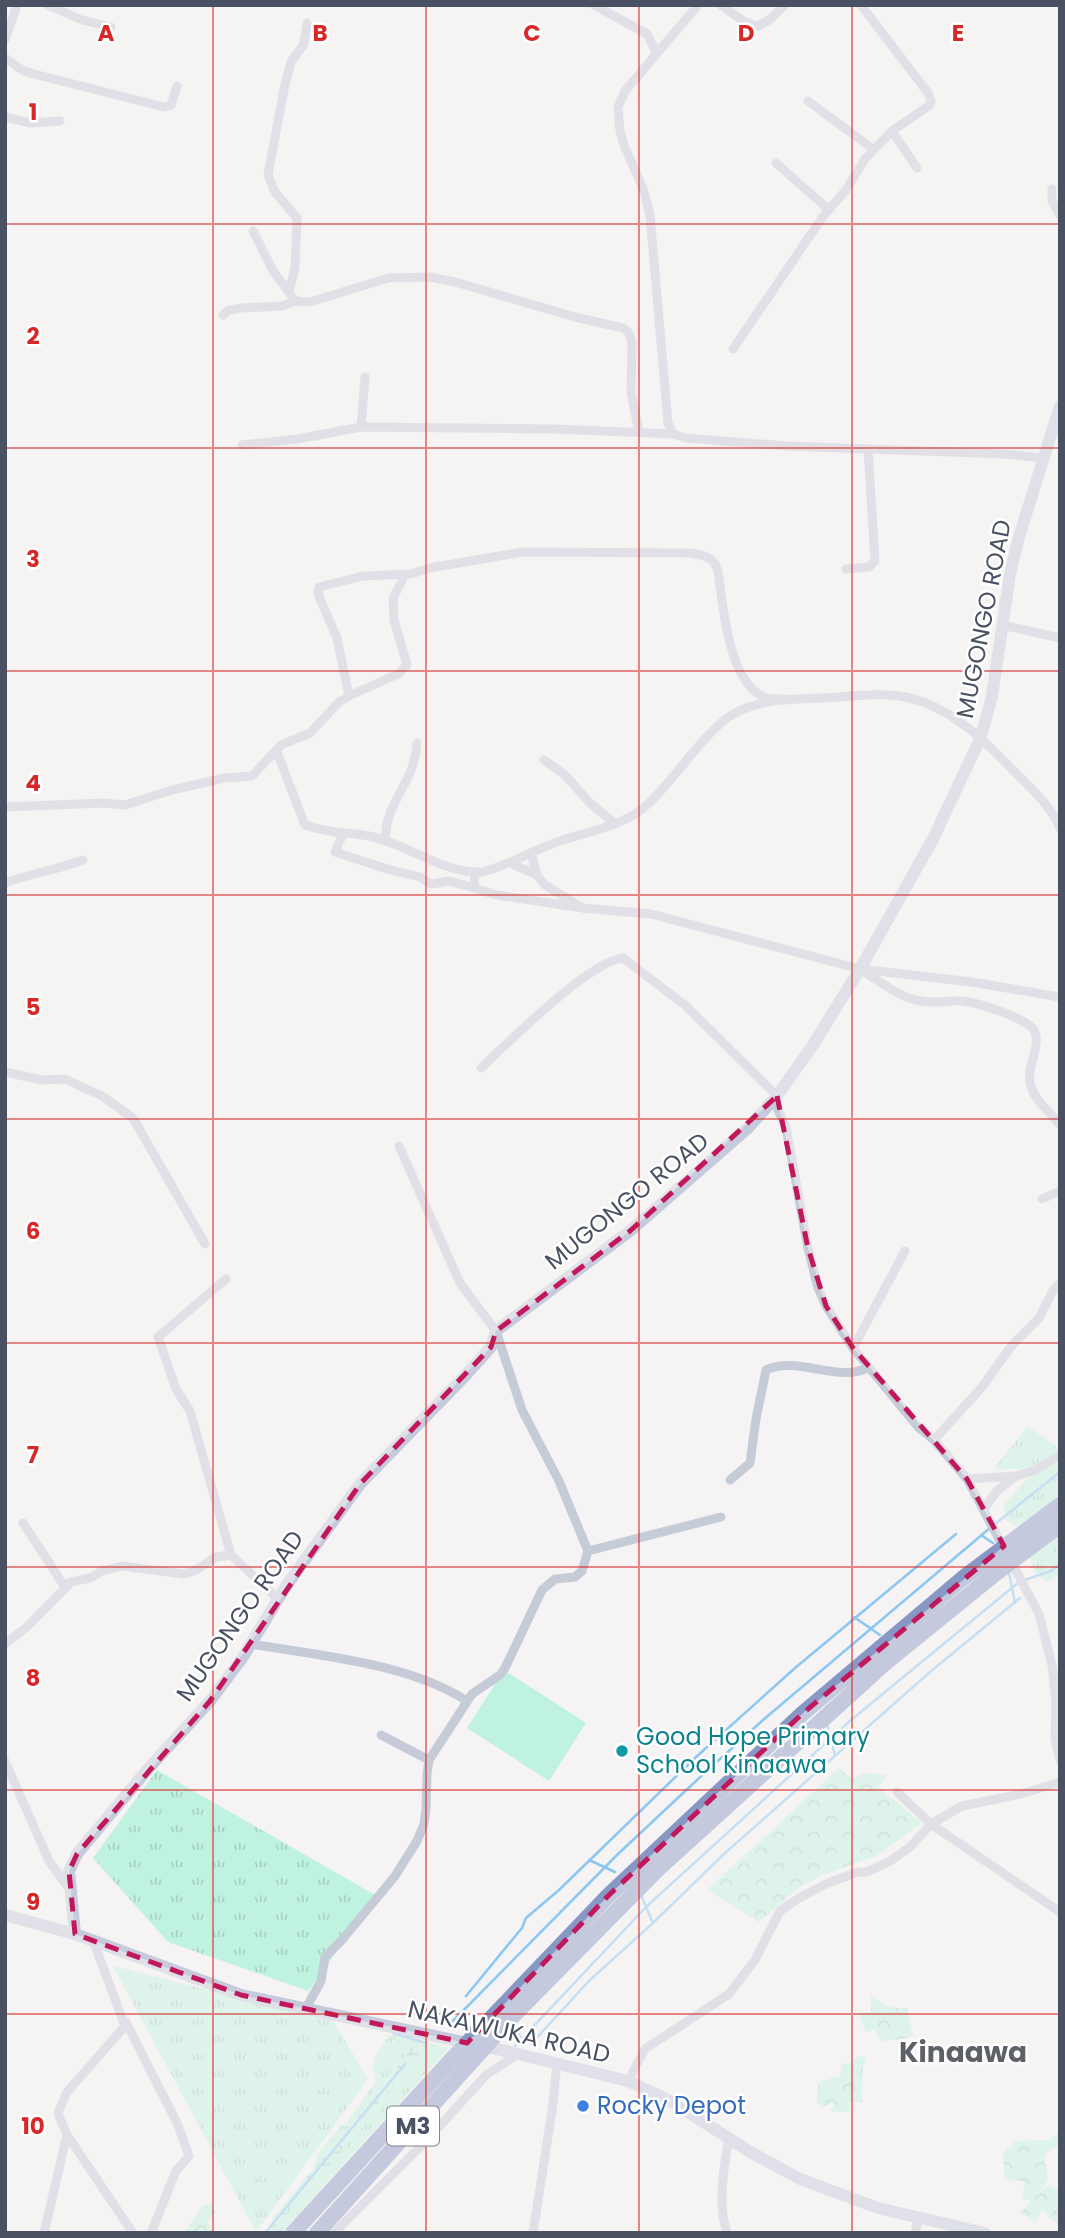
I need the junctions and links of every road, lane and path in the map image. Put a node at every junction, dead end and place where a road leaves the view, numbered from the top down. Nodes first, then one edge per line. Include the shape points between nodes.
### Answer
1 (17, 5) edge
2 (48, 5) edge
3 (594, 5) edge
4 (698, 5) edge
5 (720, 5) edge
6 (785, 5) edge
7 (861, 5) edge
8 (307, 23) dead end
9 (111, 27) dead end
10 (5, 40) edge
11 (656, 52) junction
12 (5, 58) edge
13 (177, 86) dead end
14 (808, 102) dead end
15 (5, 117) edge
16 (60, 121) dead end
17 (892, 131) junction
18 (873, 149) junction
19 (776, 163) dead end
20 (917, 168) dead end
21 (1052, 189) dead end
22 (829, 209) junction
23 (1060, 215) edge
24 (253, 231) dead end
25 (289, 292) junction
26 (295, 301) junction
27 (223, 315) dead end
28 (733, 349) dead end
29 (365, 377) dead end
30 (1060, 406) edge
31 (361, 427) junction
32 (639, 432) junction
33 (673, 434) junction
34 (242, 445) dead end
35 (867, 449) junction
36 (1043, 458) junction
37 (846, 569) dead end
38 (405, 575) junction
39 (1002, 625) junction
40 (1060, 638) edge
41 (349, 696) junction
42 (784, 699) junction
43 (981, 737) junction
44 (417, 743) dead end
45 (277, 752) junction
46 (544, 760) dead end
47 (5, 807) edge
48 (615, 824) junction
49 (1060, 828) edge
50 (343, 834) junction
51 (386, 841) junction
52 (531, 853) junction
53 (83, 860) dead end
54 (510, 863) junction
55 (475, 873) junction
56 (537, 875) junction
57 (5, 883) edge
58 (545, 885) junction
59 (474, 888) junction
60 (536, 901) junction
61 (583, 908) junction
62 (860, 969) junction
63 (1060, 997) edge
64 (481, 1068) dead end
65 (5, 1072) edge
66 (777, 1097) junction
67 (1060, 1125) edge
68 (399, 1146) dead end
69 (1060, 1191) edge
70 (1042, 1199) dead end
71 (205, 1244) dead end
72 (905, 1251) dead end
73 (226, 1279) dead end
74 (1060, 1283) edge
75 (496, 1331) junction
76 (853, 1348) junction
77 (869, 1367) junction
78 (934, 1440) junction
79 (1060, 1455) edge
80 (1016, 1476) junction
81 (967, 1479) junction
82 (730, 1480) dead end
83 (1060, 1504) edge
84 (984, 1509) junction
85 (721, 1517) dead end
86 (23, 1523) dead end
87 (1060, 1525) edge
88 (588, 1551) junction
89 (231, 1555) junction
90 (65, 1587) junction
91 (278, 1599) junction
92 (5, 1644) edge
93 (252, 1644) junction
94 (467, 1701) junction
95 (381, 1735) dead end
96 (429, 1760) junction
97 (1060, 1760) edge
98 (5, 1761) edge
99 (1060, 1782) edge
100 (897, 1792) dead end
101 (931, 1824) junction
102 (71, 1891) junction
103 (1060, 1912) edge
104 (5, 1915) edge
105 (75, 1934) junction
106 (94, 1943) junction
107 (304, 2010) junction
108 (126, 2022) junction
109 (514, 2053) junction
110 (557, 2063) junction
111 (628, 2081) junction
112 (67, 2135) junction
113 (729, 2138) junction
114 (918, 2219) junction
115 (44, 2233) edge
116 (132, 2233) edge
117 (151, 2233) edge
118 (293, 2233) edge
119 (317, 2233) edge
120 (334, 2233) edge
121 (534, 2233) edge
122 (727, 2233) edge
123 (915, 2233) edge
124 (985, 2233) edge

1 - 10 street
2 - 9 street
3 - 11 street via 647,34
4 - 11 street
5 - 6 street via 758,26
7 - 17 street via 930,97 926,110
8 - 25 street via 304,44 291,62 284,89 268,175 296,218 295,268
11 - 33 street via 625,91 618,116 650,215 668,423
12 - 13 street via 22,71 164,107 171,105
14 - 18 street
15 - 16 street via 31,123
17 - 18 street
17 - 20 street
18 - 22 street
19 - 22 street
21 - 23 street via 1052,201
22 - 28 street
24 - 25 street
25 - 26 street
26 - 27 street via 229,310
26 - 32 street via 310,302 388,278 430,277 623,328 632,342 631,391
29 - 31 street
30 - 36 street, MUGONGO ROAD
31 - 32 street
31 - 34 street
32 - 33 street
33 - 35 street
35 - 36 street
35 - 37 street via 875,561
36 - 39 street, MUGONGO ROAD via 1019,537
38 - 41 street via 393,598 394,620 407,665 398,674
38 - 41 street via 363,576 317,589 337,638
38 - 42 street via 535,551 707,556 718,571 738,668 767,698
39 - 40 street
39 - 43 street, MUGONGO ROAD
41 - 45 street via 313,731 281,745
42 - 43 street via 905,697 951,715
42 - 48 street via 732,715 650,803
43 - 49 street via 1041,796
43 - 62 street, MUGONGO ROAD via 933,839
44 - 51 street via 413,767 389,815
45 - 47 street via 252,776 224,778 125,805
45 - 50 street via 305,825
46 - 48 street
48 - 52 street
50 - 51 street
50 - 59 street via 335,852 431,884 449,881
51 - 55 street
52 - 54 street
52 - 56 street
53 - 57 street
54 - 55 street
54 - 56 street
55 - 59 street
56 - 58 street
58 - 60 street
58 - 61 street
59 - 60 street
60 - 61 street
61 - 62 street via 651,914
62 - 63 street
62 - 66 street, MUGONGO ROAD
62 - 67 street via 920,1001 967,1002 1028,1024 1036,1040 1030,1085
64 - 66 street via 541,1011 587,976 623,958 686,1006
65 - 71 street via 42,1080 65,1079 102,1096 133,1118
66 - 75 street, MUGONGO ROAD via 630,1231
66 - 76 street via 818,1288
68 - 75 street via 460,1283
69 - 70 street
72 - 76 street
73 - 89 street via 158,1337 176,1389 190,1411
74 - 78 street via 1039,1318
75 - 88 street via 522,1410
75 - 91 street, MUGONGO ROAD via 491,1347 360,1484
76 - 77 street
77 - 78 street
77 - 82 street via 859,1371 766,1370 750,1463
78 - 81 street
79 - 80 street
80 - 81 street
80 - 84 street
81 - 84 street
83 - 118 highway, M3 via 962,1579 802,1714 609,1895
84 - 97 street via 1039,1614 1052,1665
85 - 88 street
86 - 90 street
87 - 119 highway, M3 via 886,1663 659,1868 509,2020
88 - 94 street via 582,1571 575,1577 555,1579 542,1590 505,1668
89 - 90 street via 216,1557 184,1574 122,1566
89 - 91 street
90 - 92 street
91 - 93 street, MUGONGO ROAD
93 - 94 street via 406,1674
93 - 102 street, MUGONGO ROAD via 211,1701 77,1854 69,1871
94 - 96 street
95 - 96 street
96 - 107 street via 424,1824 417,1841 395,1876 325,1957 321,1981
98 - 102 street via 49,1861
99 - 101 street via 970,1803
100 - 101 street
101 - 103 street
101 - 111 street via 890,1861 828,1883 780,1911 736,1987 645,2049
102 - 105 street, MUGONGO ROAD
104 - 105 street, NAKAWUKA ROAD
105 - 106 street, NAKAWUKA ROAD
106 - 107 street, NAKAWUKA ROAD via 241,1995
106 - 108 street
107 - 109 street, NAKAWUKA ROAD
108 - 112 street via 67,2092 58,2113
108 - 117 street via 189,2155 176,2171
109 - 110 street, NAKAWUKA ROAD
109 - 120 street via 486,2075
110 - 111 street, NAKAWUKA ROAD
110 - 121 street
111 - 113 street, NAKAWUKA ROAD
112 - 115 street
112 - 116 street
113 - 114 street, NAKAWUKA ROAD via 800,2179
113 - 122 street via 722,2183
114 - 123 street
114 - 124 street, NAKAWUKA ROAD

